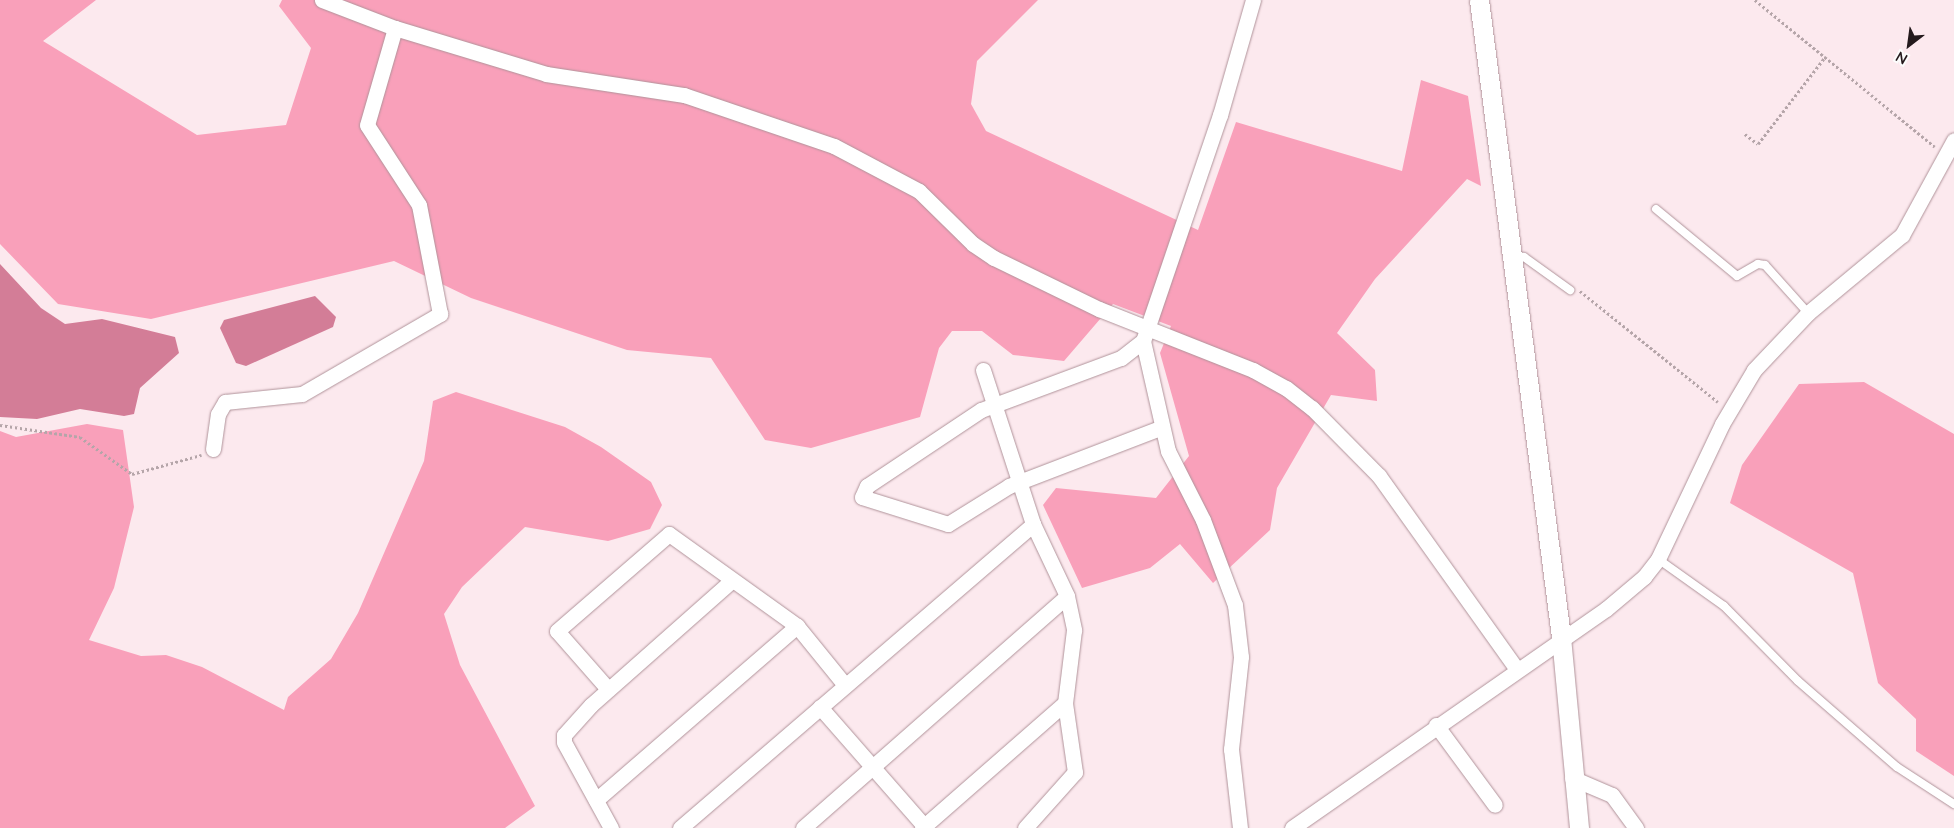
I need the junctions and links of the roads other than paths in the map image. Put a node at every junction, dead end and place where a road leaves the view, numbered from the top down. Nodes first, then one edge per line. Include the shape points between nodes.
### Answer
1 (322, 0) edge
2 (1253, 0) edge
3 (1479, 0) edge
4 (394, 28) junction
5 (1954, 140) edge
6 (1656, 209) dead end
7 (1511, 255) junction
8 (1570, 290) road end
9 (1808, 313) junction
10 (1145, 335) junction
11 (983, 370) dead end
12 (995, 405) junction
13 (1160, 428) junction
14 (213, 449) road end
15 (1019, 483) junction
16 (1033, 524) junction
17 (1658, 558) junction
18 (731, 581) junction
19 (1067, 596) junction
20 (797, 626) junction
21 (1561, 637) junction
22 (1516, 668) junction
23 (844, 685) junction
24 (608, 689) junction
25 (1065, 703) junction
26 (820, 707) junction
27 (1436, 725) junction
28 (873, 767) junction
29 (1572, 778) junction
30 (596, 800) junction
31 (1954, 804) edge
32 (1495, 805) dead end
33 (1309, 824) edge
34 (924, 827) edge
35 (611, 828) edge
36 (680, 828) edge
37 (803, 828) edge
38 (1026, 828) edge
39 (1240, 828) edge
40 (1292, 828) edge
41 (1579, 828) edge
42 (1636, 828) edge

1 - 4 street
2 - 10 street via 1220,115
3 - 7 street
4 - 10 street via 546,74 684,95 834,146 919,191 973,244 994,258
4 - 14 street via 367,125 419,205 440,314 302,394 225,402 218,414
5 - 9 street via 1902,235
6 - 9 lane via 1737,276 1762,264
7 - 8 lane via 1524,258
7 - 21 street
9 - 17 street via 1754,370 1729,411
10 - 12 street via 1121,358
10 - 13 street
10 - 22 street via 1253,370 1312,408 1379,476
11 - 12 street
12 - 15 street
12 - 15 street via 868,486 862,497 948,524
13 - 15 street
13 - 39 street via 1235,605 1241,657 1231,749
15 - 16 street
16 - 19 street
16 - 23 street
17 - 21 street via 1624,594
17 - 31 lane via 1724,606 1798,681 1897,767
18 - 20 street
18 - 24 street
18 - 24 street via 669,534 557,631
19 - 25 street via 1074,630
19 - 28 street
20 - 23 street
20 - 30 street
21 - 22 street
21 - 29 street
22 - 27 street
23 - 26 street
24 - 30 street via 563,738
25 - 34 street
25 - 38 street via 1075,772
26 - 28 street
26 - 36 street
27 - 32 street
27 - 33 street
28 - 34 street
28 - 37 street
29 - 41 street
29 - 42 street via 1612,795
30 - 35 street
33 - 40 street

